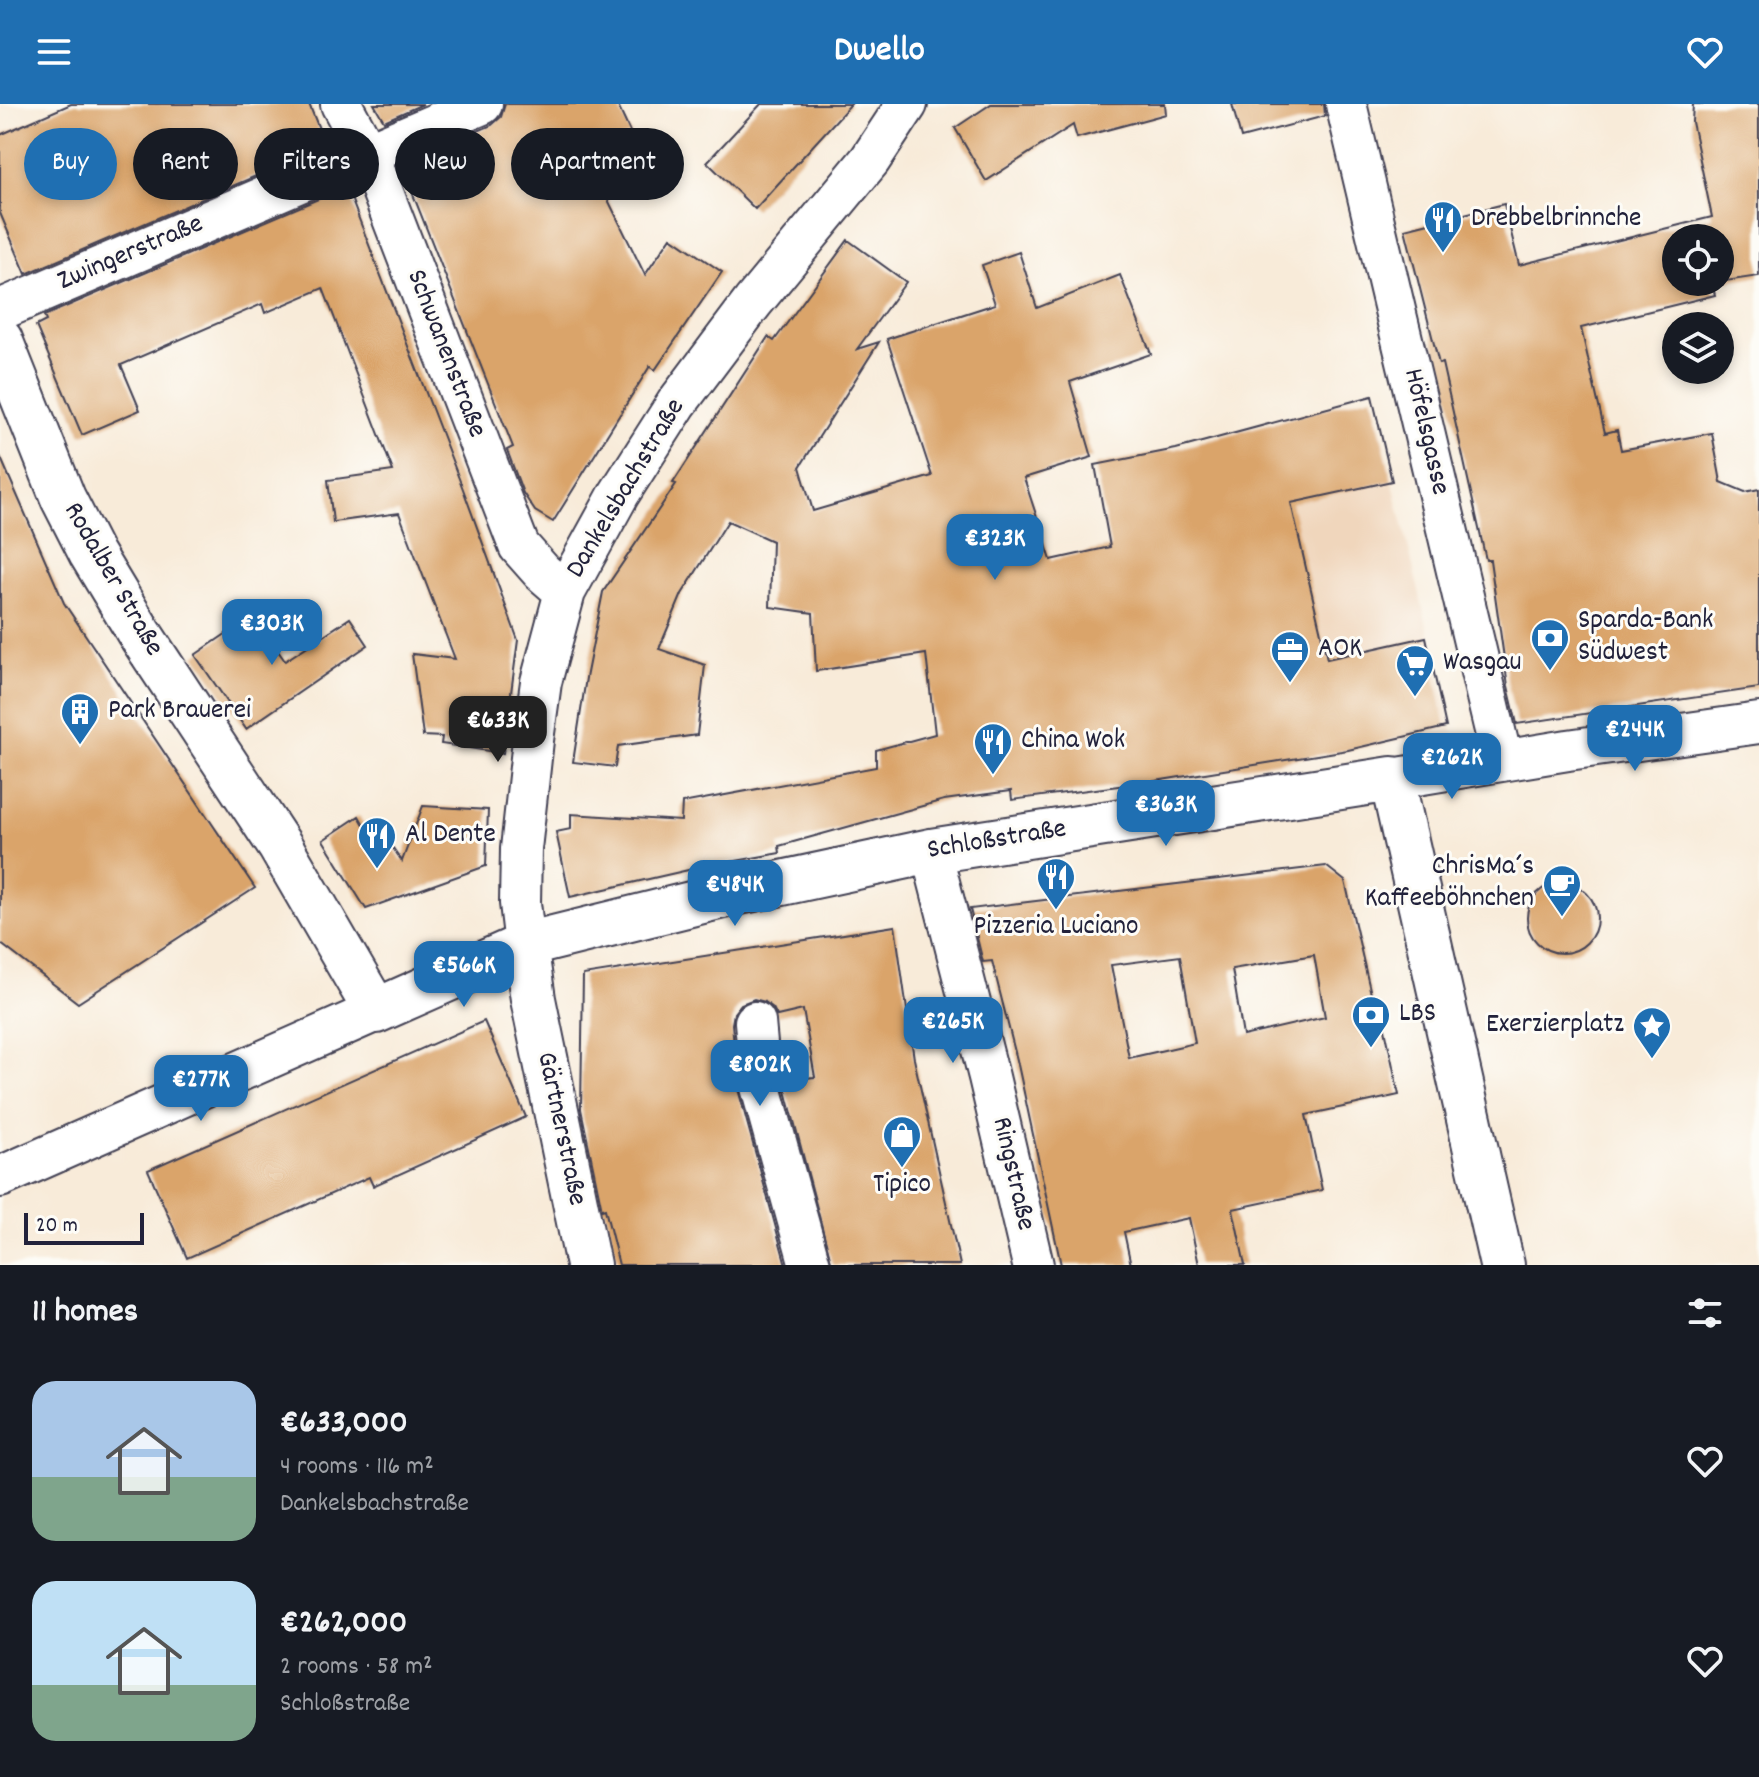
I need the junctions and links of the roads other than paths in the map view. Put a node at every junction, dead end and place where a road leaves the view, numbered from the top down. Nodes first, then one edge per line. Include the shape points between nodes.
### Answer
1 (341, 104) edge
2 (482, 104) edge
3 (907, 104) edge
4 (1346, 104) edge
5 (354, 128) edge
6 (379, 149) edge
7 (379, 183) edge
8 (259, 200) edge
9 (0, 310) edge
10 (0, 340) edge
11 (565, 592) junction
12 (1759, 723) edge
13 (1502, 760) junction
14 (1392, 779) junction
15 (931, 851) junction
16 (525, 945) junction
17 (376, 1011) junction
18 (757, 1036) dead end
19 (0, 1177) edge
20 (588, 1265) edge
21 (810, 1265) edge
22 (1033, 1265) edge
23 (1502, 1265) edge

1 - 5 street, Schwanenstraße
2 - 6 street, Zwingerstraße
3 - 11 street, Dankelsbachstraße via 870,160 677,403
4 - 13 street, Höfelsgasse
7 - 11 street, Schwanenstraße via 519,546
8 - 9 street, Zwingerstraße
10 - 17 main road, Rodalber Straße via 63,498 91,553 280,846
11 - 16 street, Dankelsbachstraße via 541,682 533,740 521,849
12 - 13 street, Schloßstraße
13 - 14 street, Schloßstraße
14 - 15 main road, Schloßstraße
14 - 23 main road
15 - 16 main road, Schloßstraße
15 - 22 street, Ringstraße
16 - 17 main road, Schloßstraße
16 - 20 main road, Gärtnerstraße
17 - 19 street
18 - 21 street via 761,1087

